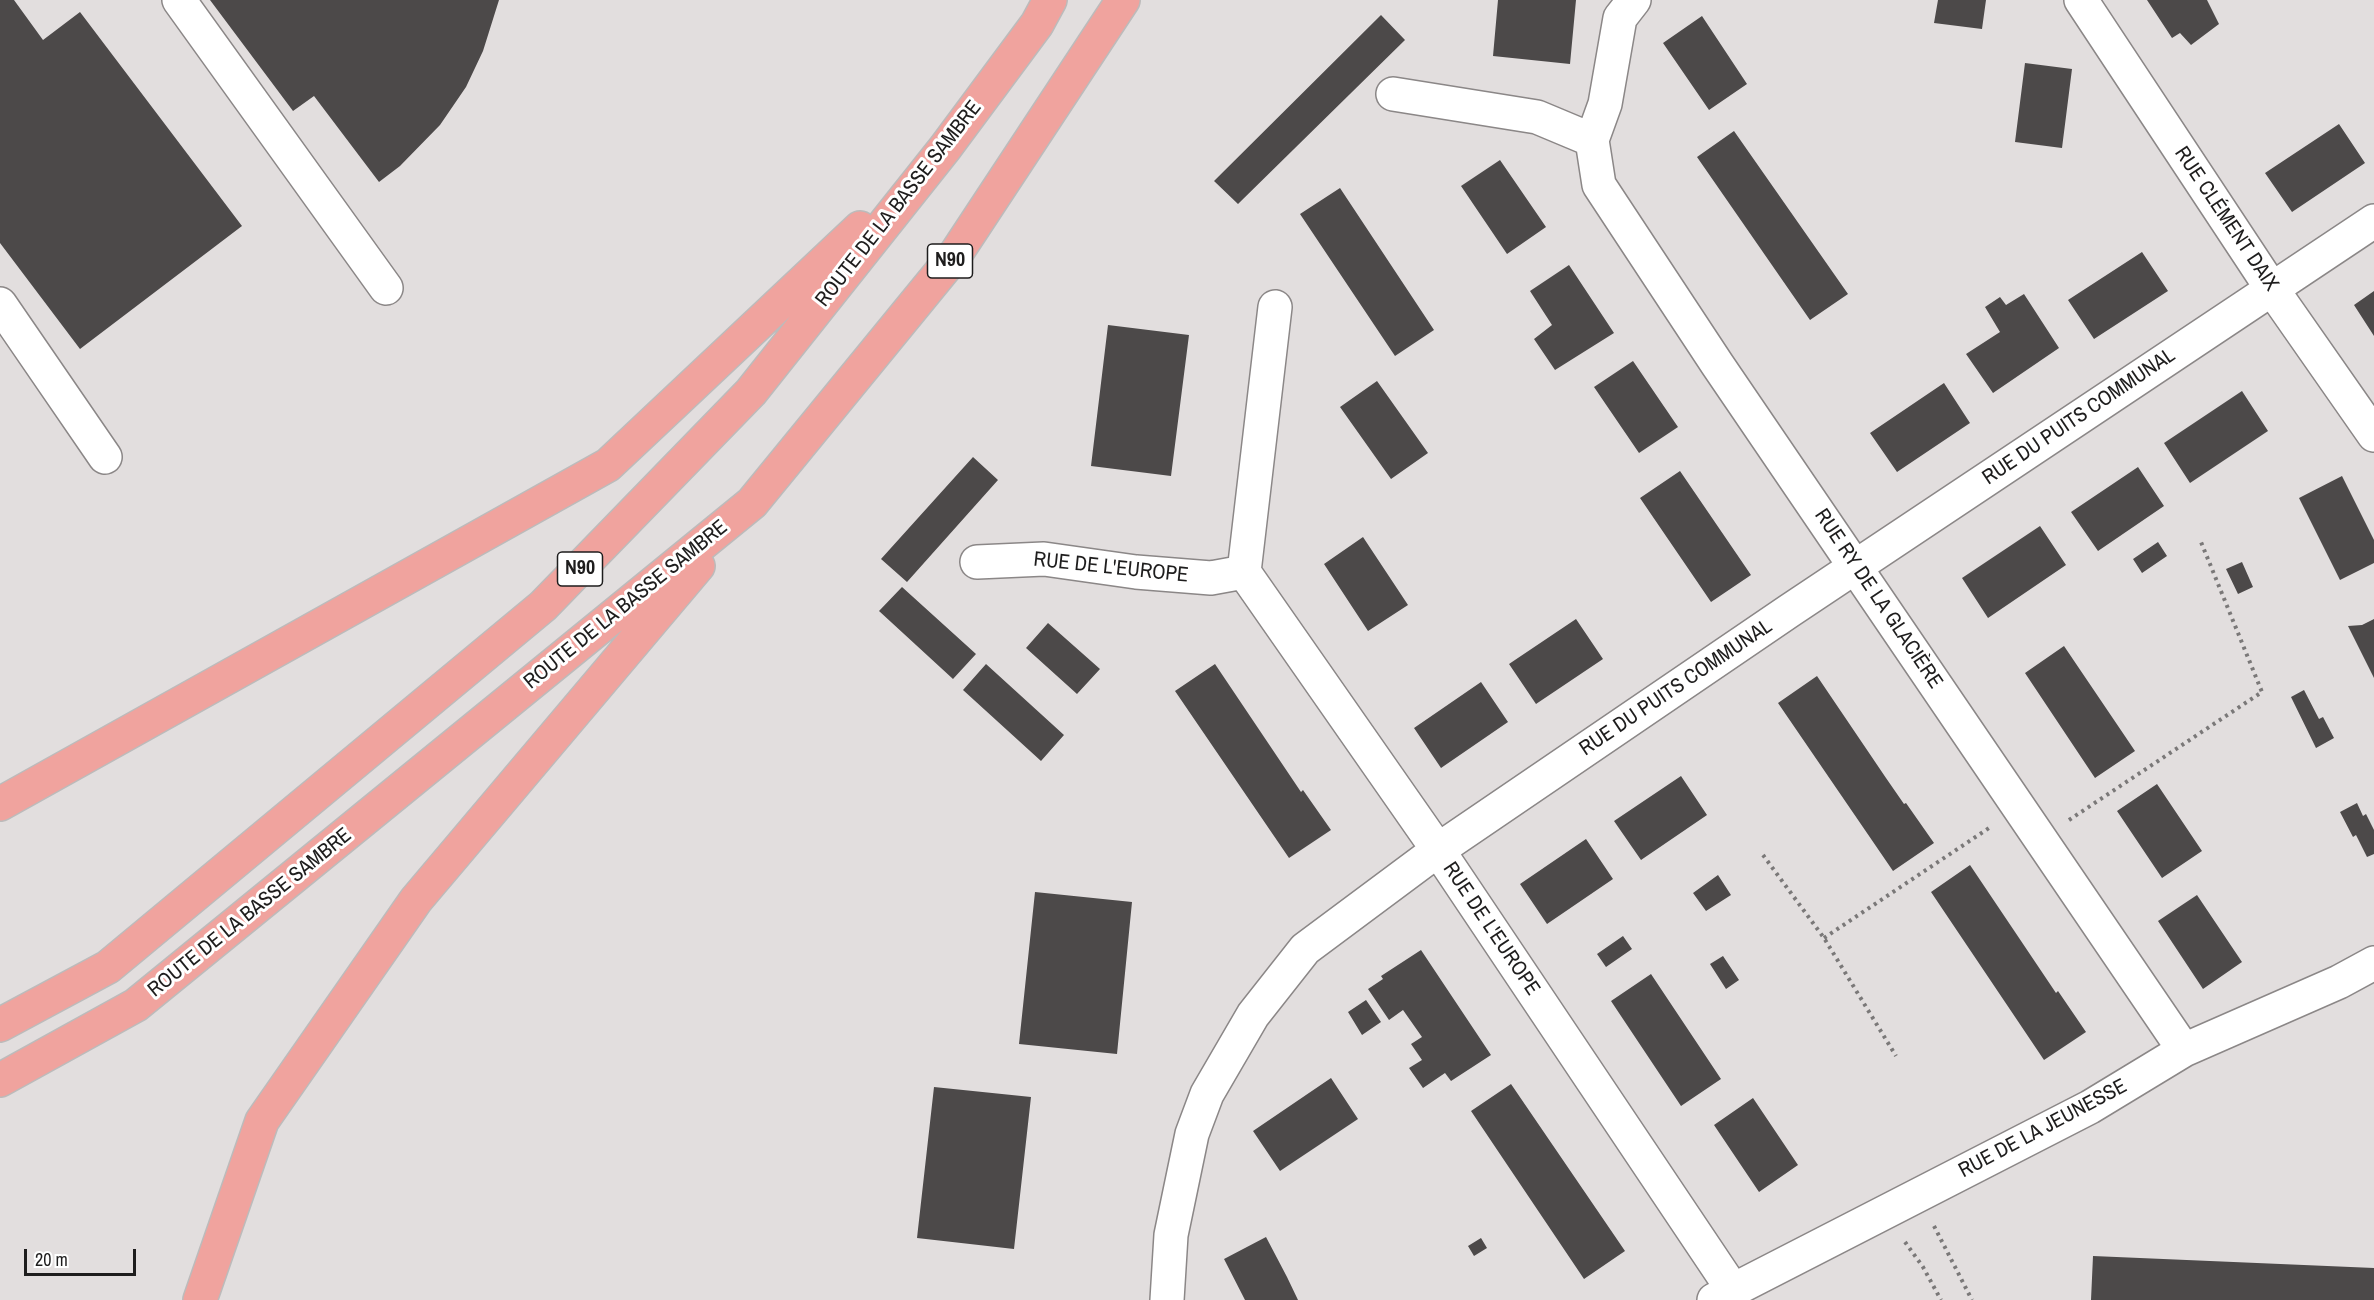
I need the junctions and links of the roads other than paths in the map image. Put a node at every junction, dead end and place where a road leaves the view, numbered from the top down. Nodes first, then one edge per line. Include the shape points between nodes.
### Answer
1 (178, 0) edge
2 (1050, 0) edge
3 (1123, 0) edge
4 (1634, 0) edge
5 (2081, 0) edge
6 (1392, 94) dead end
7 (1592, 140) junction
8 (945, 148) junction
9 (2374, 221) edge
10 (386, 288) dead end
11 (2272, 289) junction
12 (0, 304) edge
13 (1275, 307) dead end
14 (2374, 435) edge
15 (105, 457) dead end
16 (752, 503) junction
17 (977, 562) dead end
18 (1856, 566) junction
19 (1244, 572) junction
20 (0, 804) edge
21 (1438, 850) junction
22 (2374, 963) edge
23 (0, 1025) edge
24 (2184, 1050) junction
25 (0, 1080) edge
26 (1723, 1295) edge
27 (200, 1300) edge
28 (1167, 1300) edge

1 - 10 street
2 - 8 highway, ROUTE DE LA BASSE SAMBRE / N90 via 1037,24
3 - 16 highway, ROUTE DE LA BASSE SAMBRE / N90 via 955,255
4 - 7 street, RUE RY DE LA GLACIÈRE via 1620,18 1605,104
5 - 11 street, RUE CLÉMENT DAIX
6 - 7 street via 1537,117
7 - 18 street, RUE RY DE LA GLACIÈRE via 1599,184
8 - 20 highway via 608,465
8 - 23 highway, ROUTE DE LA BASSE SAMBRE / N90 via 751,392 543,606 108,968
9 - 11 street, RUE DU PUITS COMMUNAL
11 - 14 street, RUE CLÉMENT DAIX
11 - 18 street, RUE DU PUITS COMMUNAL
12 - 15 street
13 - 19 street
16 - 25 highway, ROUTE DE LA BASSE SAMBRE / N90 via 136,1005
16 - 27 highway via 416,900 262,1121
17 - 19 street, RUE DE L'EUROPE via 1044,559 1211,578
18 - 21 street, RUE DU PUITS COMMUNAL
18 - 24 street, RUE RY DE LA GLACIÈRE
19 - 21 street, RUE DE L'EUROPE
21 - 26 street, RUE DE L'EUROPE
21 - 28 street, RUE DU PUITS COMMUNAL via 1305,949 1253,1015 1207,1094 1192,1134 1171,1235
22 - 24 street, RUE DE LA JEUNESSE
24 - 26 street, RUE DE LA JEUNESSE via 2090,1107

